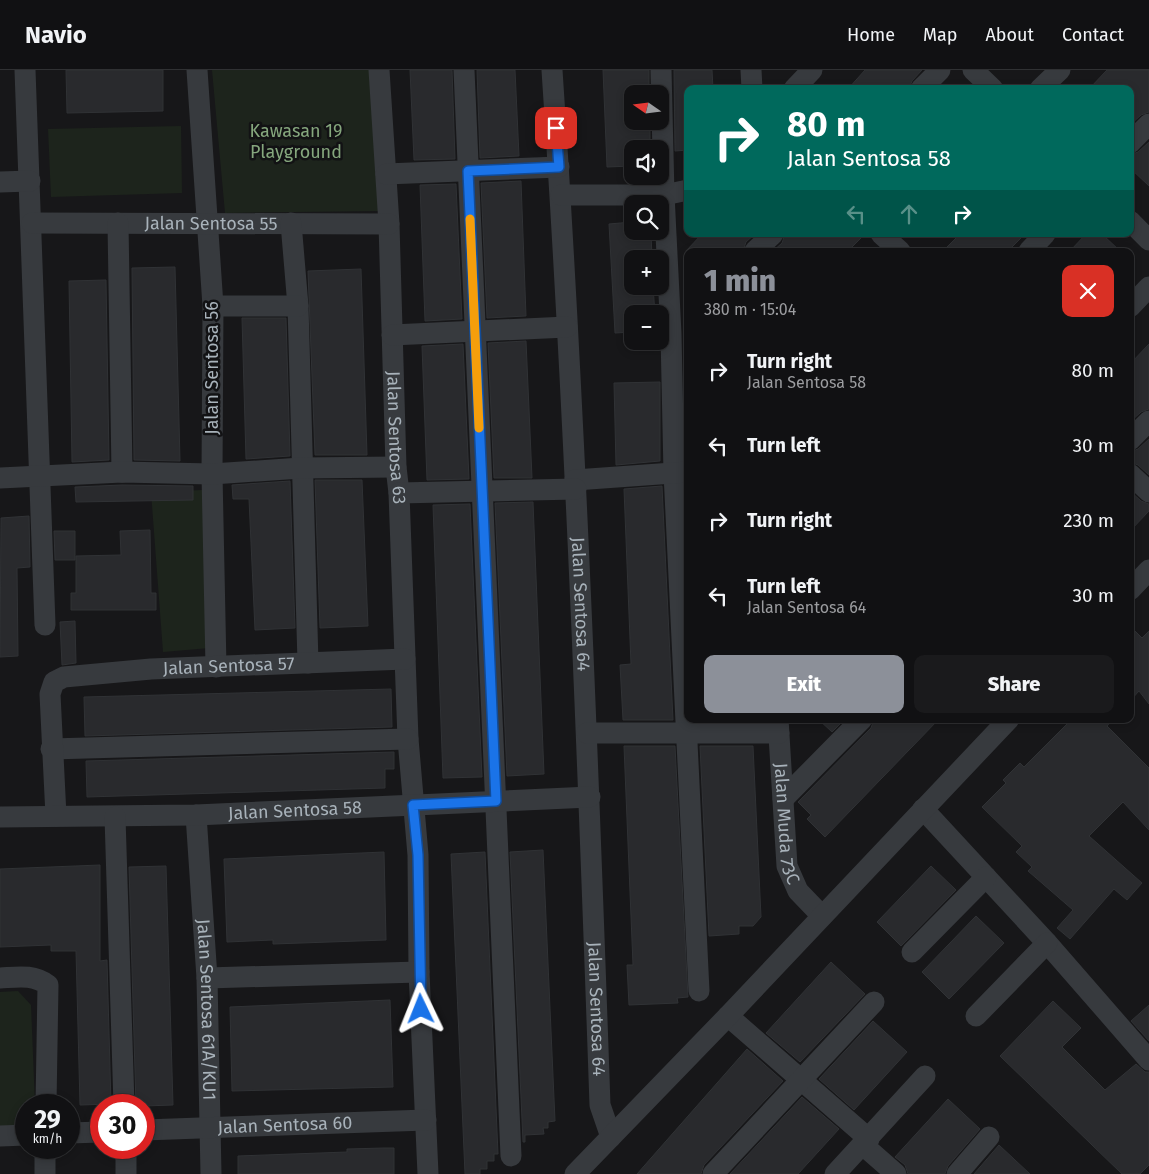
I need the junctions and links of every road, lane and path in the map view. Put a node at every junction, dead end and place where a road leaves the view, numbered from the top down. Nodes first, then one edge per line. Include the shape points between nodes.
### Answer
1 (25, 70) edge
2 (197, 70) edge
3 (379, 70) edge
4 (464, 70) edge
5 (552, 70) edge
6 (661, 70) edge
7 (751, 70) edge
8 (812, 70) edge
9 (940, 70) edge
10 (973, 70) edge
11 (1060, 70) edge
12 (752, 85) edge
13 (798, 85) edge
14 (925, 85) edge
15 (988, 85) edge
16 (1044, 85) edge
17 (1149, 124) edge
18 (1134, 139) edge
19 (559, 167) junction
20 (468, 171) junction
21 (386, 174) junction
22 (0, 182) edge
23 (30, 182) junction
24 (684, 191) edge
25 (561, 195) junction
26 (624, 195) edge
27 (664, 195) joint
28 (32, 223) junction
29 (118, 223) junction
30 (291, 223) junction
31 (206, 224) junction
32 (389, 224) junction
33 (1134, 225) edge
34 (770, 237) edge
35 (1042, 237) edge
36 (666, 240) edge
37 (1149, 240) edge
38 (758, 248) edge
39 (1032, 248) edge
40 (1149, 287) edge
41 (1134, 303) edge
42 (213, 306) junction
43 (298, 306) junction
44 (684, 322) edge
45 (567, 327) junction
46 (475, 332) junction
47 (671, 334) junction
48 (392, 335) junction
49 (1149, 421) edge
50 (1134, 436) edge
51 (396, 467) junction
52 (301, 468) junction
53 (122, 472) junction
54 (681, 472) edge
55 (212, 474) junction
56 (38, 476) junction
57 (0, 478) edge
58 (1134, 478) edge
59 (575, 484) junction
60 (482, 492) junction
61 (1149, 492) edge
62 (399, 493) junction
63 (1149, 570) edge
64 (1134, 586) edge
65 (46, 625) dead end
66 (405, 659) junction
67 (308, 663) junction
68 (216, 667) junction
69 (684, 668) edge
70 (685, 723) edge
71 (858, 723) edge
72 (998, 723) edge
73 (778, 726) edge
74 (587, 733) junction
75 (685, 733) junction
76 (408, 739) junction
77 (51, 749) junction
78 (590, 797) junction
79 (783, 799) junction
80 (496, 801) junction
81 (413, 805) junction
82 (924, 809) junction
83 (196, 815) junction
84 (56, 816) junction
85 (0, 817) edge
86 (115, 817) junction
87 (986, 877) junction
88 (822, 916) junction
89 (1047, 943) junction
90 (912, 952) dead end
91 (419, 972) junction
92 (0, 978) edge
93 (207, 978) junction
94 (699, 991) dead end
95 (874, 1002) dead end
96 (728, 1016) junction
97 (976, 1016) dead end
98 (1149, 1060) edge
99 (925, 1076) dead end
100 (802, 1078) junction
101 (46, 1094) edge
102 (124, 1094) edge
103 (426, 1120) junction
104 (210, 1127) junction
105 (155, 1130) edge
106 (15, 1135) edge
107 (0, 1136) edge
108 (989, 1136) dead end
109 (611, 1137) junction
110 (866, 1142) junction
111 (511, 1156) dead end
112 (45, 1159) edge
113 (126, 1159) edge
114 (45, 1174) edge
115 (126, 1174) edge
116 (211, 1174) edge
117 (428, 1174) edge
118 (575, 1174) edge
119 (712, 1174) edge
120 (835, 1174) edge
121 (896, 1174) edge
122 (957, 1174) edge

1 - 23 street
2 - 31 street, Jalan Sentosa 56
3 - 21 street, Jalan Sentosa 63
4 - 20 street
5 - 19 street, Jalan Sentosa 64
6 - 27 street
7 - 12 street
8 - 13 street
9 - 14 street
10 - 15 street
11 - 16 street
17 - 18 street
19 - 20 street
19 - 25 street, Jalan Sentosa 64
20 - 21 street
20 - 46 street
21 - 32 street, Jalan Sentosa 63
22 - 23 street
23 - 28 street
24 - 27 street
25 - 26 street
25 - 45 street, Jalan Sentosa 64
28 - 29 street, Jalan Sentosa 55
28 - 56 street
29 - 31 street, Jalan Sentosa 55
29 - 53 street
30 - 31 street, Jalan Sentosa 55
30 - 32 street, Jalan Sentosa 55
30 - 43 street
31 - 42 street, Jalan Sentosa 56
32 - 48 street, Jalan Sentosa 63
33 - 37 street
34 - 38 street
35 - 39 street
36 - 47 street
40 - 41 street
42 - 43 street
42 - 55 street, Jalan Sentosa 56
43 - 52 street
44 - 47 street
45 - 46 street
45 - 59 street, Jalan Sentosa 64
46 - 48 street
46 - 60 street
47 - 54 street
48 - 51 street, Jalan Sentosa 63
49 - 50 street
51 - 52 street
51 - 62 street, Jalan Sentosa 63
52 - 55 street
52 - 67 street
53 - 55 street
53 - 56 street
54 - 59 street
54 - 69 street
55 - 68 street, Jalan Sentosa 56
56 - 57 street
56 - 65 street
58 - 61 street
59 - 60 street
59 - 74 street, Jalan Sentosa 64
60 - 62 street
60 - 80 street
62 - 66 street, Jalan Sentosa 63
63 - 64 street
66 - 67 street, Jalan Sentosa 57
66 - 76 street, Jalan Sentosa 63
67 - 68 street, Jalan Sentosa 57
68 - 77 street, Jalan Sentosa 57 via 64,677 54,682 50,694
70 - 75 street
71 - 79 street
72 - 82 street
73 - 75 street
73 - 79 street, Jalan Muda 73C
74 - 75 street
74 - 78 street, Jalan Sentosa 64
75 - 94 street
76 - 77 street
76 - 81 street, Jalan Sentosa 63
77 - 84 street
78 - 80 street, Jalan Sentosa 58
78 - 109 street, Jalan Sentosa 64 via 600,1105
79 - 88 street, Jalan Muda 73C via 787,866 798,891
80 - 81 street, Jalan Sentosa 58
80 - 111 street
81 - 83 street, Jalan Sentosa 58
81 - 91 street, Jalan Sentosa 63 via 418,855
82 - 87 street
82 - 88 street
83 - 86 street, Jalan Sentosa 58
83 - 93 street, Jalan Sentosa 61A/KU1
84 - 85 street, Jalan Sentosa 58
84 - 86 street, Jalan Sentosa 58
86 - 102 street
87 - 89 street
87 - 90 street
88 - 96 street
89 - 97 street
89 - 98 street
91 - 93 street
91 - 103 street, Jalan Sentosa 63
92 - 101 street via 29,977 48,985
93 - 104 street, Jalan Sentosa 61A/KU1
95 - 100 street
96 - 100 street
96 - 109 street
99 - 110 street
100 - 110 street
100 - 119 street
103 - 104 street, Jalan Sentosa 60
103 - 117 street, Jalan Sentosa 63
104 - 105 street, Jalan Sentosa 60
104 - 116 street, Jalan Sentosa 61A/KU1
106 - 107 street
108 - 122 street
109 - 118 street
110 - 120 street
110 - 121 street
112 - 114 street
113 - 115 street

